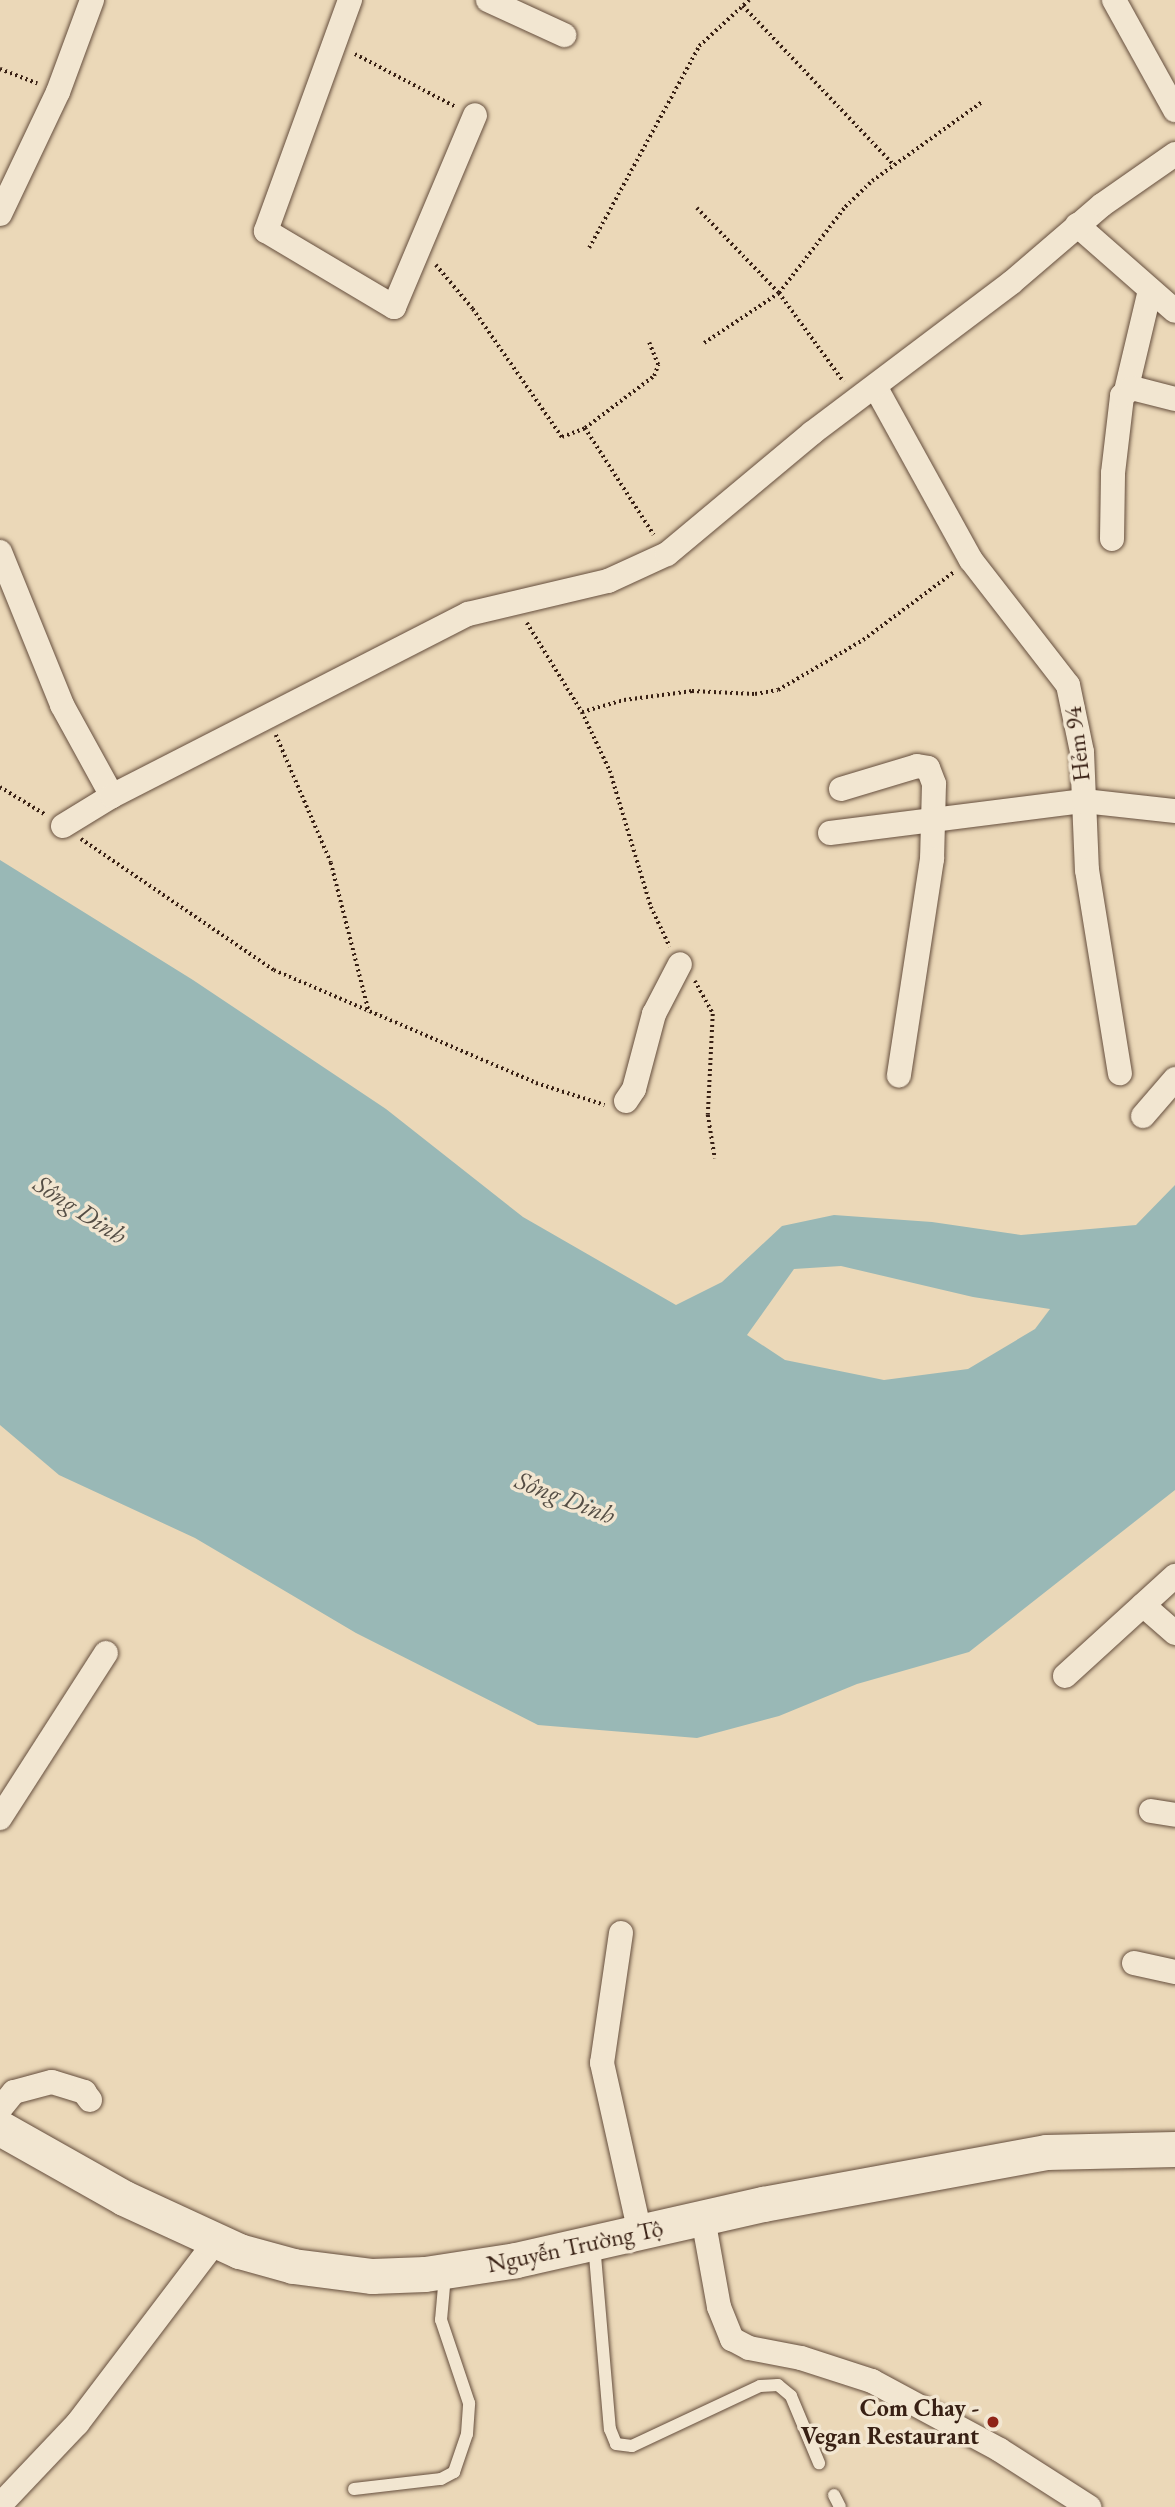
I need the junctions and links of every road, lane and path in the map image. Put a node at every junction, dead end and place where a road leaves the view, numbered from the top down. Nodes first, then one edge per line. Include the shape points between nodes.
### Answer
1 (92, 0) edge
2 (350, 0) edge
3 (488, 0) edge
4 (749, 0) edge
5 (1114, 0) edge
6 (743, 6) junction
7 (564, 35) dead end
8 (335, 43) junction
9 (0, 69) edge
10 (58, 92) junction
11 (982, 102) dead end
12 (1175, 110) edge
13 (475, 115) joint
14 (1175, 154) edge
15 (893, 164) junction
16 (697, 208) dead end
17 (0, 214) edge
18 (1077, 225) junction
19 (422, 246) junction
20 (589, 248) dead end
21 (1150, 290) junction
22 (779, 293) junction
23 (1175, 311) edge
24 (649, 343) dead end
25 (704, 343) dead end
26 (1126, 391) junction
27 (867, 394) junction
28 (1175, 399) edge
29 (585, 428) junction
30 (1112, 539) dead end
31 (0, 552) edge
32 (667, 554) junction
33 (971, 560) junction
34 (513, 601) junction
35 (582, 712) junction
36 (268, 718) junction
37 (0, 787) edge
38 (841, 789) dead end
39 (112, 796) junction
40 (1084, 801) junction
41 (1175, 811) edge
42 (936, 823) junction
43 (63, 827) junction
44 (830, 833) dead end
45 (680, 964) junction
46 (369, 1012) junction
47 (1121, 1073) dead end
48 (899, 1074) dead end
49 (1175, 1079) edge
50 (626, 1101) joint
51 (1143, 1116) dead end
52 (715, 1158) dead end
53 (1175, 1576) edge
54 (1143, 1605) junction
55 (1175, 1633) edge
56 (106, 1653) dead end
57 (1065, 1676) dead end
58 (0, 1818) edge
59 (621, 1933) dead end
60 (1134, 1963) dead end
61 (1175, 1972) edge
62 (90, 2100) dead end
63 (0, 2109) edge
64 (0, 2128) edge
65 (1175, 2149) edge
66 (703, 2218) junction
67 (640, 2233) junction
68 (216, 2241) junction
69 (594, 2243) junction
70 (445, 2271) junction
71 (819, 2463) dead end
72 (354, 2489) dead end
73 (834, 2495) dead end
74 (0, 2505) edge
75 (841, 2507) edge
76 (1089, 2507) edge

1 - 10 street
2 - 8 street
3 - 7 street
4 - 6 path
5 - 12 street
6 - 15 path
6 - 20 path via 699,46
8 - 13 path via 442,102
8 - 19 street via 266,231 394,307
9 - 10 path
10 - 17 street
11 - 15 path
13 - 19 street
14 - 18 street
15 - 22 path via 845,207
16 - 22 path
18 - 21 street
18 - 27 street
19 - 29 path via 473,309 554,432 562,437
21 - 23 street
21 - 26 street
22 - 25 path
22 - 27 path
24 - 29 path via 658,366 654,376
26 - 28 street
26 - 30 street via 1114,460
27 - 32 street
27 - 33 street, Hẻm 94
29 - 32 path
31 - 39 street via 62,705
32 - 34 street via 608,581
33 - 35 path via 863,640 778,690 668,694
33 - 40 street, Hẻm 94 via 1068,685 1077,719
34 - 35 path
34 - 36 street via 456,620
35 - 45 path via 610,771 651,907
36 - 39 street
36 - 46 path via 331,863
37 - 43 path
38 - 42 street via 923,766 934,783
39 - 43 street
40 - 41 street
40 - 42 street
40 - 47 street, Hẻm 94 via 1087,870
42 - 44 street
42 - 48 street
43 - 46 path via 274,970
45 - 50 street via 654,1014 634,1089
45 - 52 path via 704,990 713,1014 708,1115
46 - 50 path via 577,1098 602,1105
49 - 51 street
53 - 54 street
54 - 55 street
54 - 57 street
56 - 58 street
59 - 67 street via 603,2063
60 - 61 street
62 - 63 street via 84,2092 52,2082 14,2092
64 - 68 street, Nguyễn Trường Tộ via 124,2198
65 - 66 street, Nguyễn Trường Tộ via 1136,2146 1046,2152
66 - 67 street, Nguyễn Trường Tộ
66 - 76 street via 719,2307 732,2339 749,2348 801,2358 872,2381 1000,2450
67 - 69 street, Nguyễn Trường Tộ
68 - 70 street, Nguyễn Trường Tộ via 265,2259 349,2276
68 - 74 street via 77,2424
69 - 70 street, Nguyễn Trường Tộ
69 - 71 lane via 610,2429 616,2444 632,2446 760,2386 778,2385 791,2396
70 - 72 lane via 441,2320 468,2403 467,2434 454,2472 441,2479
73 - 75 lane

